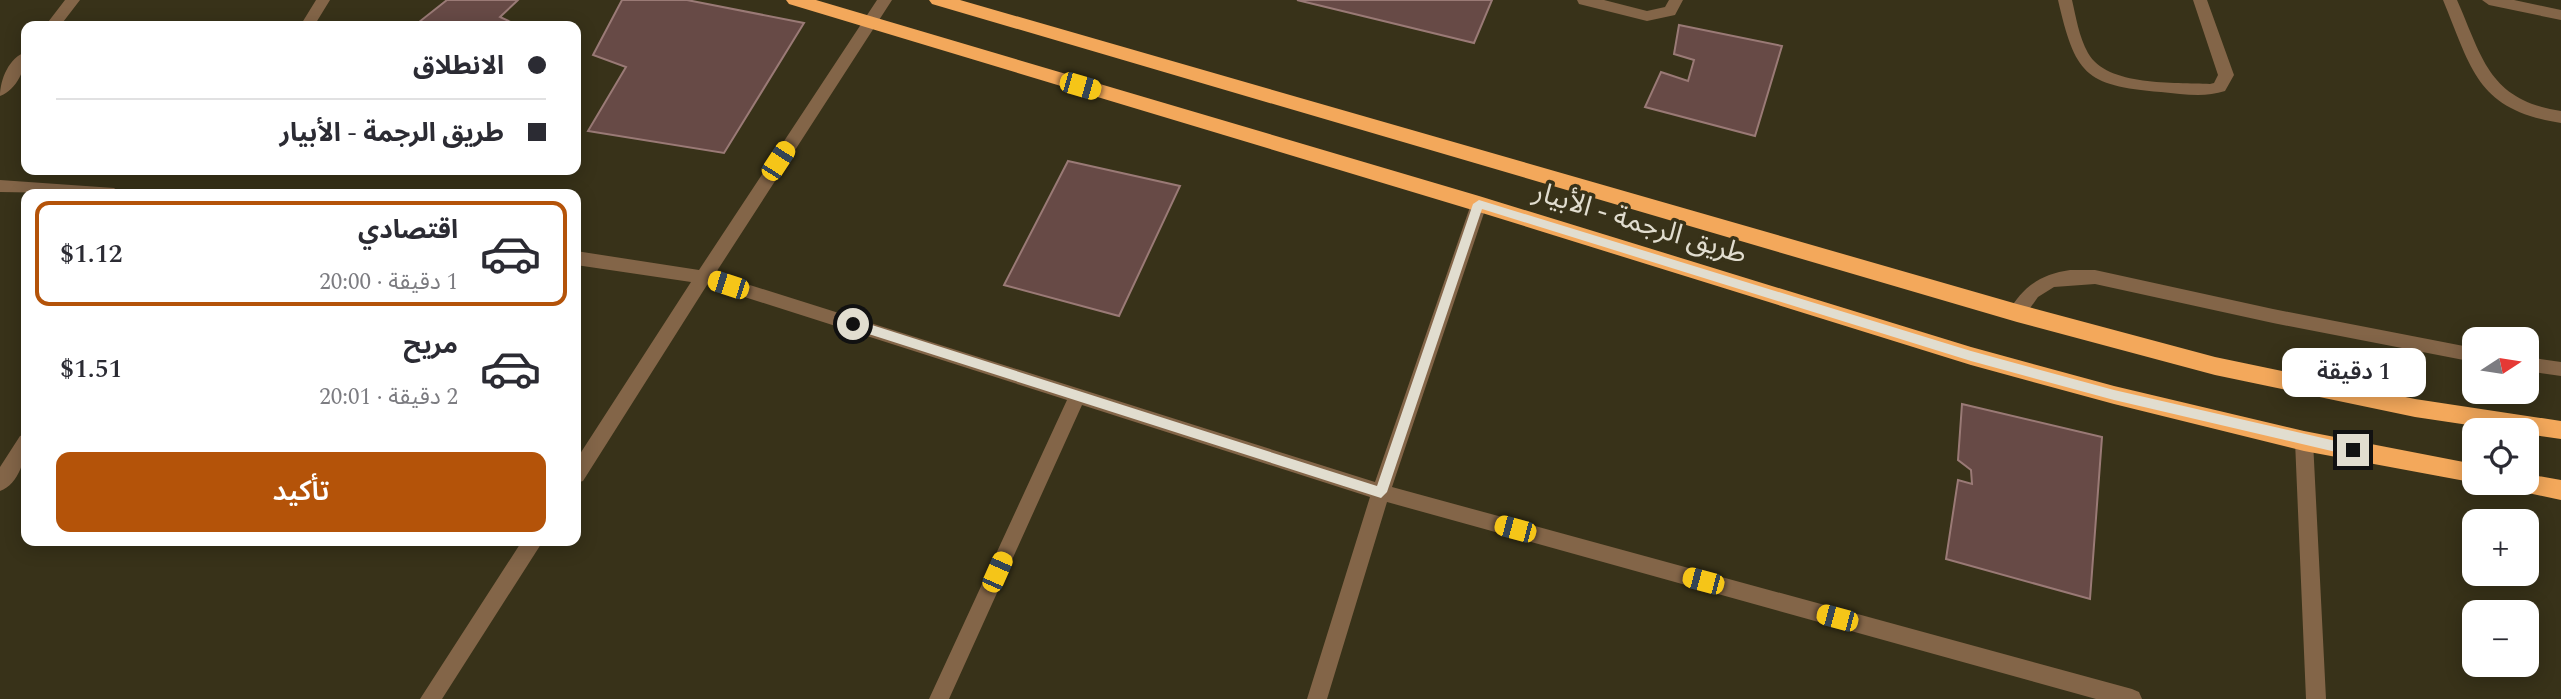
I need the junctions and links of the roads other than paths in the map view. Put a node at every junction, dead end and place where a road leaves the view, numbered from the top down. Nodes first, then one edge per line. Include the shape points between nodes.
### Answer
1 (73, 0) edge
2 (323, 0) edge
3 (795, 0) edge
4 (886, 0) edge
5 (938, 0) edge
6 (1584, 0) edge
7 (1676, 0) edge
8 (2065, 0) edge
9 (2200, 0) edge
10 (2451, 0) edge
11 (2489, 0) edge
12 (2561, 15) edge
13 (56, 21) edge
14 (310, 21) edge
15 (867, 23) junction
16 (21, 64) edge
17 (0, 90) edge
18 (2561, 117) edge
19 (0, 186) edge
20 (43, 189) edge
21 (1479, 204) junction
22 (581, 259) edge
23 (704, 277) junction
24 (2017, 313) junction
25 (2462, 353) edge
26 (2539, 366) edge
27 (2561, 369) edge
28 (1078, 395) junction
29 (2561, 430) edge
30 (2304, 441) junction
31 (21, 450) edge
32 (581, 467) edge
33 (2462, 472) edge
34 (0, 483) edge
35 (2539, 486) edge
36 (2561, 491) edge
37 (1381, 492) junction
38 (530, 546) edge
39 (430, 699) edge
40 (939, 699) edge
41 (1317, 699) edge
42 (2132, 699) edge
43 (2316, 699) edge

1 - 13 street
2 - 14 street
3 - 15 highway, طريق الرجمة - الأبيار
4 - 15 street
5 - 24 highway, طريق الرجمة - الأبيار
6 - 7 street via 1647,16 1670,11
8 - 9 street via 2079,54 2094,72 2115,81 2210,90 2220,87 2226,75
10 - 18 street via 2492,89 2526,112
11 - 12 street
15 - 21 highway, طريق الرجمة - الأبيار
15 - 23 street
16 - 17 street
19 - 20 street
21 - 30 highway, طريق الرجمة - الأبيار via 1971,356
21 - 37 street
22 - 23 street
23 - 28 street
23 - 32 street
24 - 25 street via 2027,294 2039,285 2074,276 2095,277
24 - 29 highway, طريق الرجمة - الأبيار via 2215,366 2416,408
26 - 27 street
28 - 37 street
28 - 40 street
30 - 33 highway, طريق الرجمة - الأبيار
30 - 43 street
31 - 34 street
35 - 36 highway
37 - 41 street
37 - 42 street
38 - 39 street

